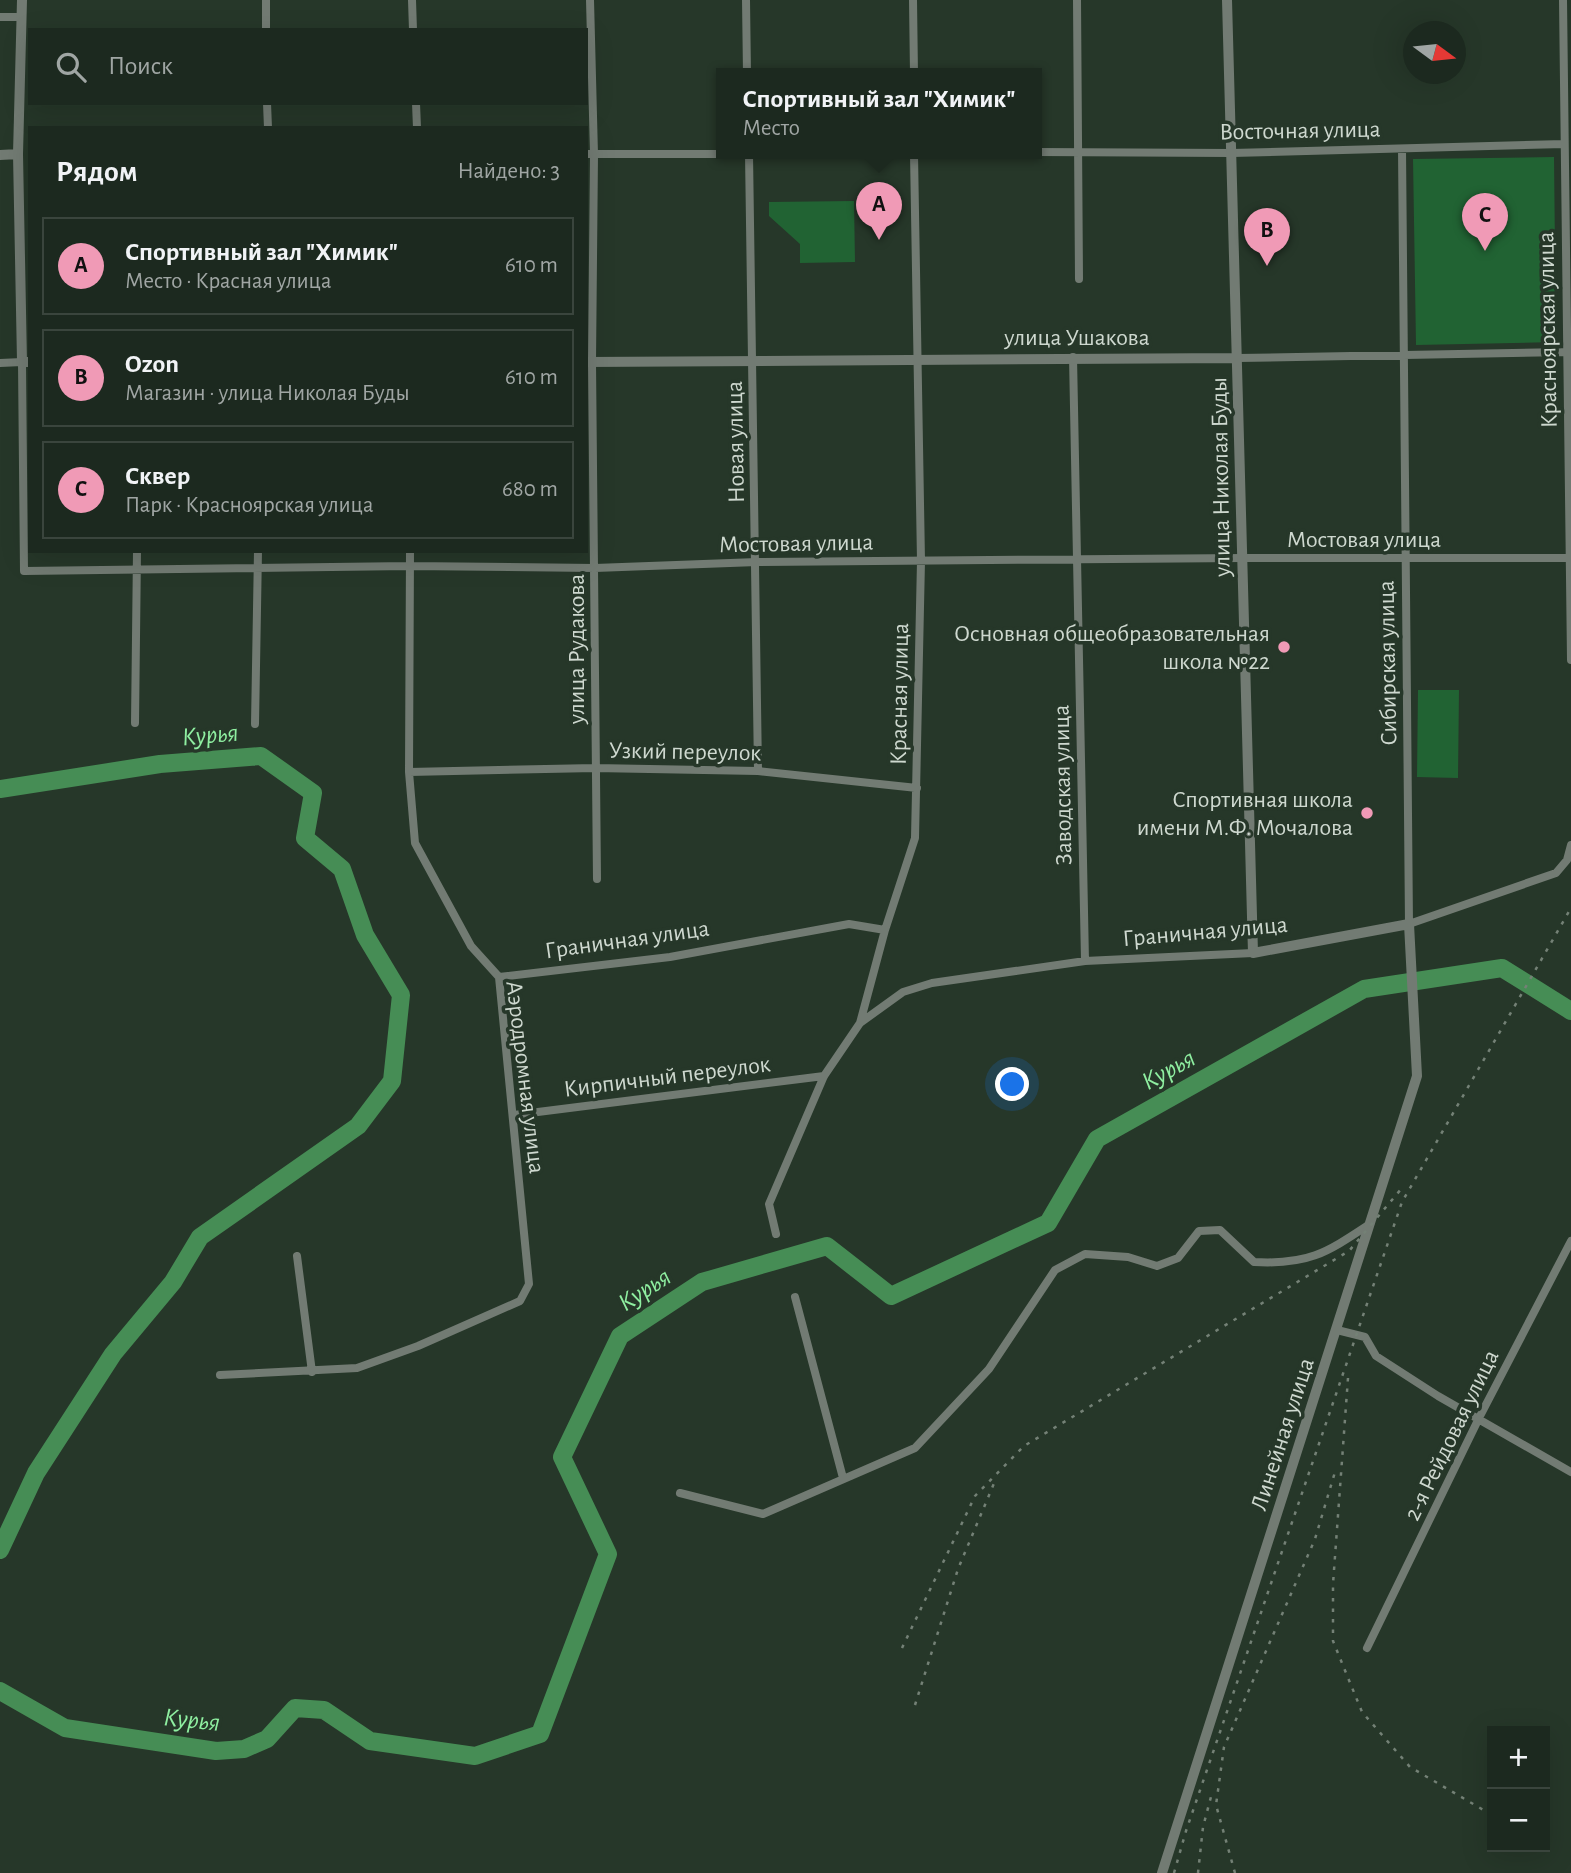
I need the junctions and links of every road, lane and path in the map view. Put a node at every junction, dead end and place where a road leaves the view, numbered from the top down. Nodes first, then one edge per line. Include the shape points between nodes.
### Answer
1 (22, 0) edge
2 (266, 0) edge
3 (412, 0) edge
4 (590, 0) edge
5 (746, 0) edge
6 (913, 0) edge
7 (1077, 0) edge
8 (1227, 0) edge
9 (1563, 0) edge
10 (0, 17) edge
11 (22, 17) junction
12 (266, 28) edge
13 (413, 28) edge
14 (747, 68) edge
15 (914, 68) edge
16 (267, 105) edge
17 (416, 105) edge
18 (268, 126) edge
19 (417, 126) edge
20 (1564, 144) junction
21 (1402, 149) junction
22 (1042, 152) edge
23 (1078, 152) junction
24 (28, 153) edge
25 (1232, 153) junction
26 (18, 154) junction
27 (590, 154) edge
28 (0, 155) edge
29 (716, 155) edge
30 (748, 159) edge
31 (915, 159) edge
32 (1079, 279) dead end
33 (1567, 352) junction
34 (1404, 355) junction
35 (1073, 357) junction
36 (1238, 358) junction
37 (915, 359) junction
38 (753, 360) junction
39 (26, 362) edge
40 (589, 362) edge
41 (0, 363) edge
42 (137, 553) edge
43 (258, 553) edge
44 (410, 553) edge
45 (1243, 558) junction
46 (1405, 558) junction
47 (1570, 558) edge
48 (1077, 559) junction
49 (921, 561) junction
50 (757, 562) junction
51 (409, 566) junction
52 (257, 568) junction
53 (595, 568) junction
54 (137, 569) junction
55 (1571, 660) edge
56 (135, 723) dead end
57 (255, 724) dead end
58 (595, 768) junction
59 (758, 771) junction
60 (409, 772) junction
61 (917, 788) junction
62 (1571, 845) edge
63 (597, 879) dead end
64 (1409, 924) junction
65 (885, 930) junction
66 (1253, 953) junction
67 (1086, 961) junction
68 (499, 977) junction
69 (860, 1023) junction
70 (824, 1076) junction
71 (514, 1115) junction
72 (1370, 1224) junction
73 (776, 1234) dead end
74 (1571, 1241) edge
75 (297, 1256) dead end
76 (795, 1297) dead end
77 (1337, 1330) junction
78 (312, 1372) junction
79 (220, 1375) dead end
80 (1479, 1418) junction
81 (1571, 1472) edge
82 (843, 1478) junction
83 (680, 1493) dead end
84 (1367, 1648) dead end
85 (1163, 1873) edge

1 - 11 street
2 - 12 street
3 - 13 street
4 - 27 street, улица Рудакова
5 - 14 street
6 - 15 street
7 - 23 street
8 - 25 street, улица Николая Буды
9 - 20 street, Красноярская улица
10 - 11 street
11 - 26 street
16 - 18 street
17 - 19 street
20 - 21 street, Восточная улица
20 - 33 street, Красноярская улица
21 - 25 street, Восточная улица
21 - 34 street, Сибирская улица
22 - 23 street, Восточная улица
23 - 25 street, Восточная улица
23 - 32 street
24 - 26 street
25 - 36 street, улица Николая Буды
26 - 28 street
26 - 39 street
27 - 29 street
27 - 40 street, улица Рудакова
30 - 38 street, Новая улица
31 - 37 street, Красная улица
33 - 34 street, улица Ушакова
33 - 47 street, Красноярская улица
34 - 36 street, улица Ушакова
34 - 46 street, Сибирская улица
35 - 36 street, улица Ушакова
35 - 37 street, улица Ушакова
35 - 48 street, Заводская улица
36 - 45 street, улица Николая Буды
37 - 38 street, улица Ушакова
37 - 49 street, Красная улица
38 - 40 street, улица Ушакова
38 - 50 street, Новая улица
39 - 41 street
39 - 54 street, Мостовая улица via 24,571
40 - 53 street, улица Рудакова
42 - 54 street
43 - 52 street
44 - 51 street, Аэродромная улица
45 - 46 street, Мостовая улица
45 - 48 street, Мостовая улица
45 - 66 street, улица Николая Буды
46 - 47 street, Мостовая улица
46 - 64 street, Сибирская улица
47 - 55 street, Красноярская улица
48 - 49 street, Мостовая улица
48 - 67 street, Заводская улица
49 - 50 street, Мостовая улица
49 - 61 street, Красная улица
50 - 53 street, Мостовая улица
50 - 59 street, Новая улица
51 - 52 street, Мостовая улица
51 - 53 street, Мостовая улица
51 - 60 street, Аэродромная улица
52 - 54 street, Мостовая улица
52 - 57 street
53 - 58 street, улица Рудакова
54 - 56 street
58 - 59 street, Узкий переулок
58 - 60 street, Узкий переулок
58 - 63 street, улица Рудакова
59 - 61 street, Узкий переулок
60 - 68 street, Аэродромная улица via 415,843 471,946
61 - 65 street, Красная улица via 912,854
62 - 64 street, Граничная улица via 1567,860 1556,873
64 - 66 street, Граничная улица
64 - 72 street, Линейная улица via 1417,1076
65 - 68 street, Граничная улица via 849,924 670,957
65 - 69 street, Красная улица
66 - 67 street, Граничная улица
67 - 69 street, Граничная улица via 917,987
68 - 71 street, Аэродромная улица
69 - 70 street, Красная улица
70 - 71 street, Кирпичный переулок
70 - 73 street, Красная улица via 769,1204
71 - 78 street, Аэродромная улица via 529,1284 526,1294 512,1305 378,1362
72 - 77 street, Линейная улица
72 - 82 street via 1326,1253 1290,1264 1254,1262 1220,1230 1199,1231 1178,1258 1157,1266 1128,1257 1085,1254 1055,1270 989,1368 915,1448
74 - 80 street, 2-я Рейдовая улица
75 - 78 street
76 - 82 street
77 - 80 street via 1365,1337 1376,1356
77 - 85 street, Линейная улица
78 - 79 street
80 - 81 street
80 - 84 street, 2-я Рейдовая улица
82 - 83 street via 763,1514

